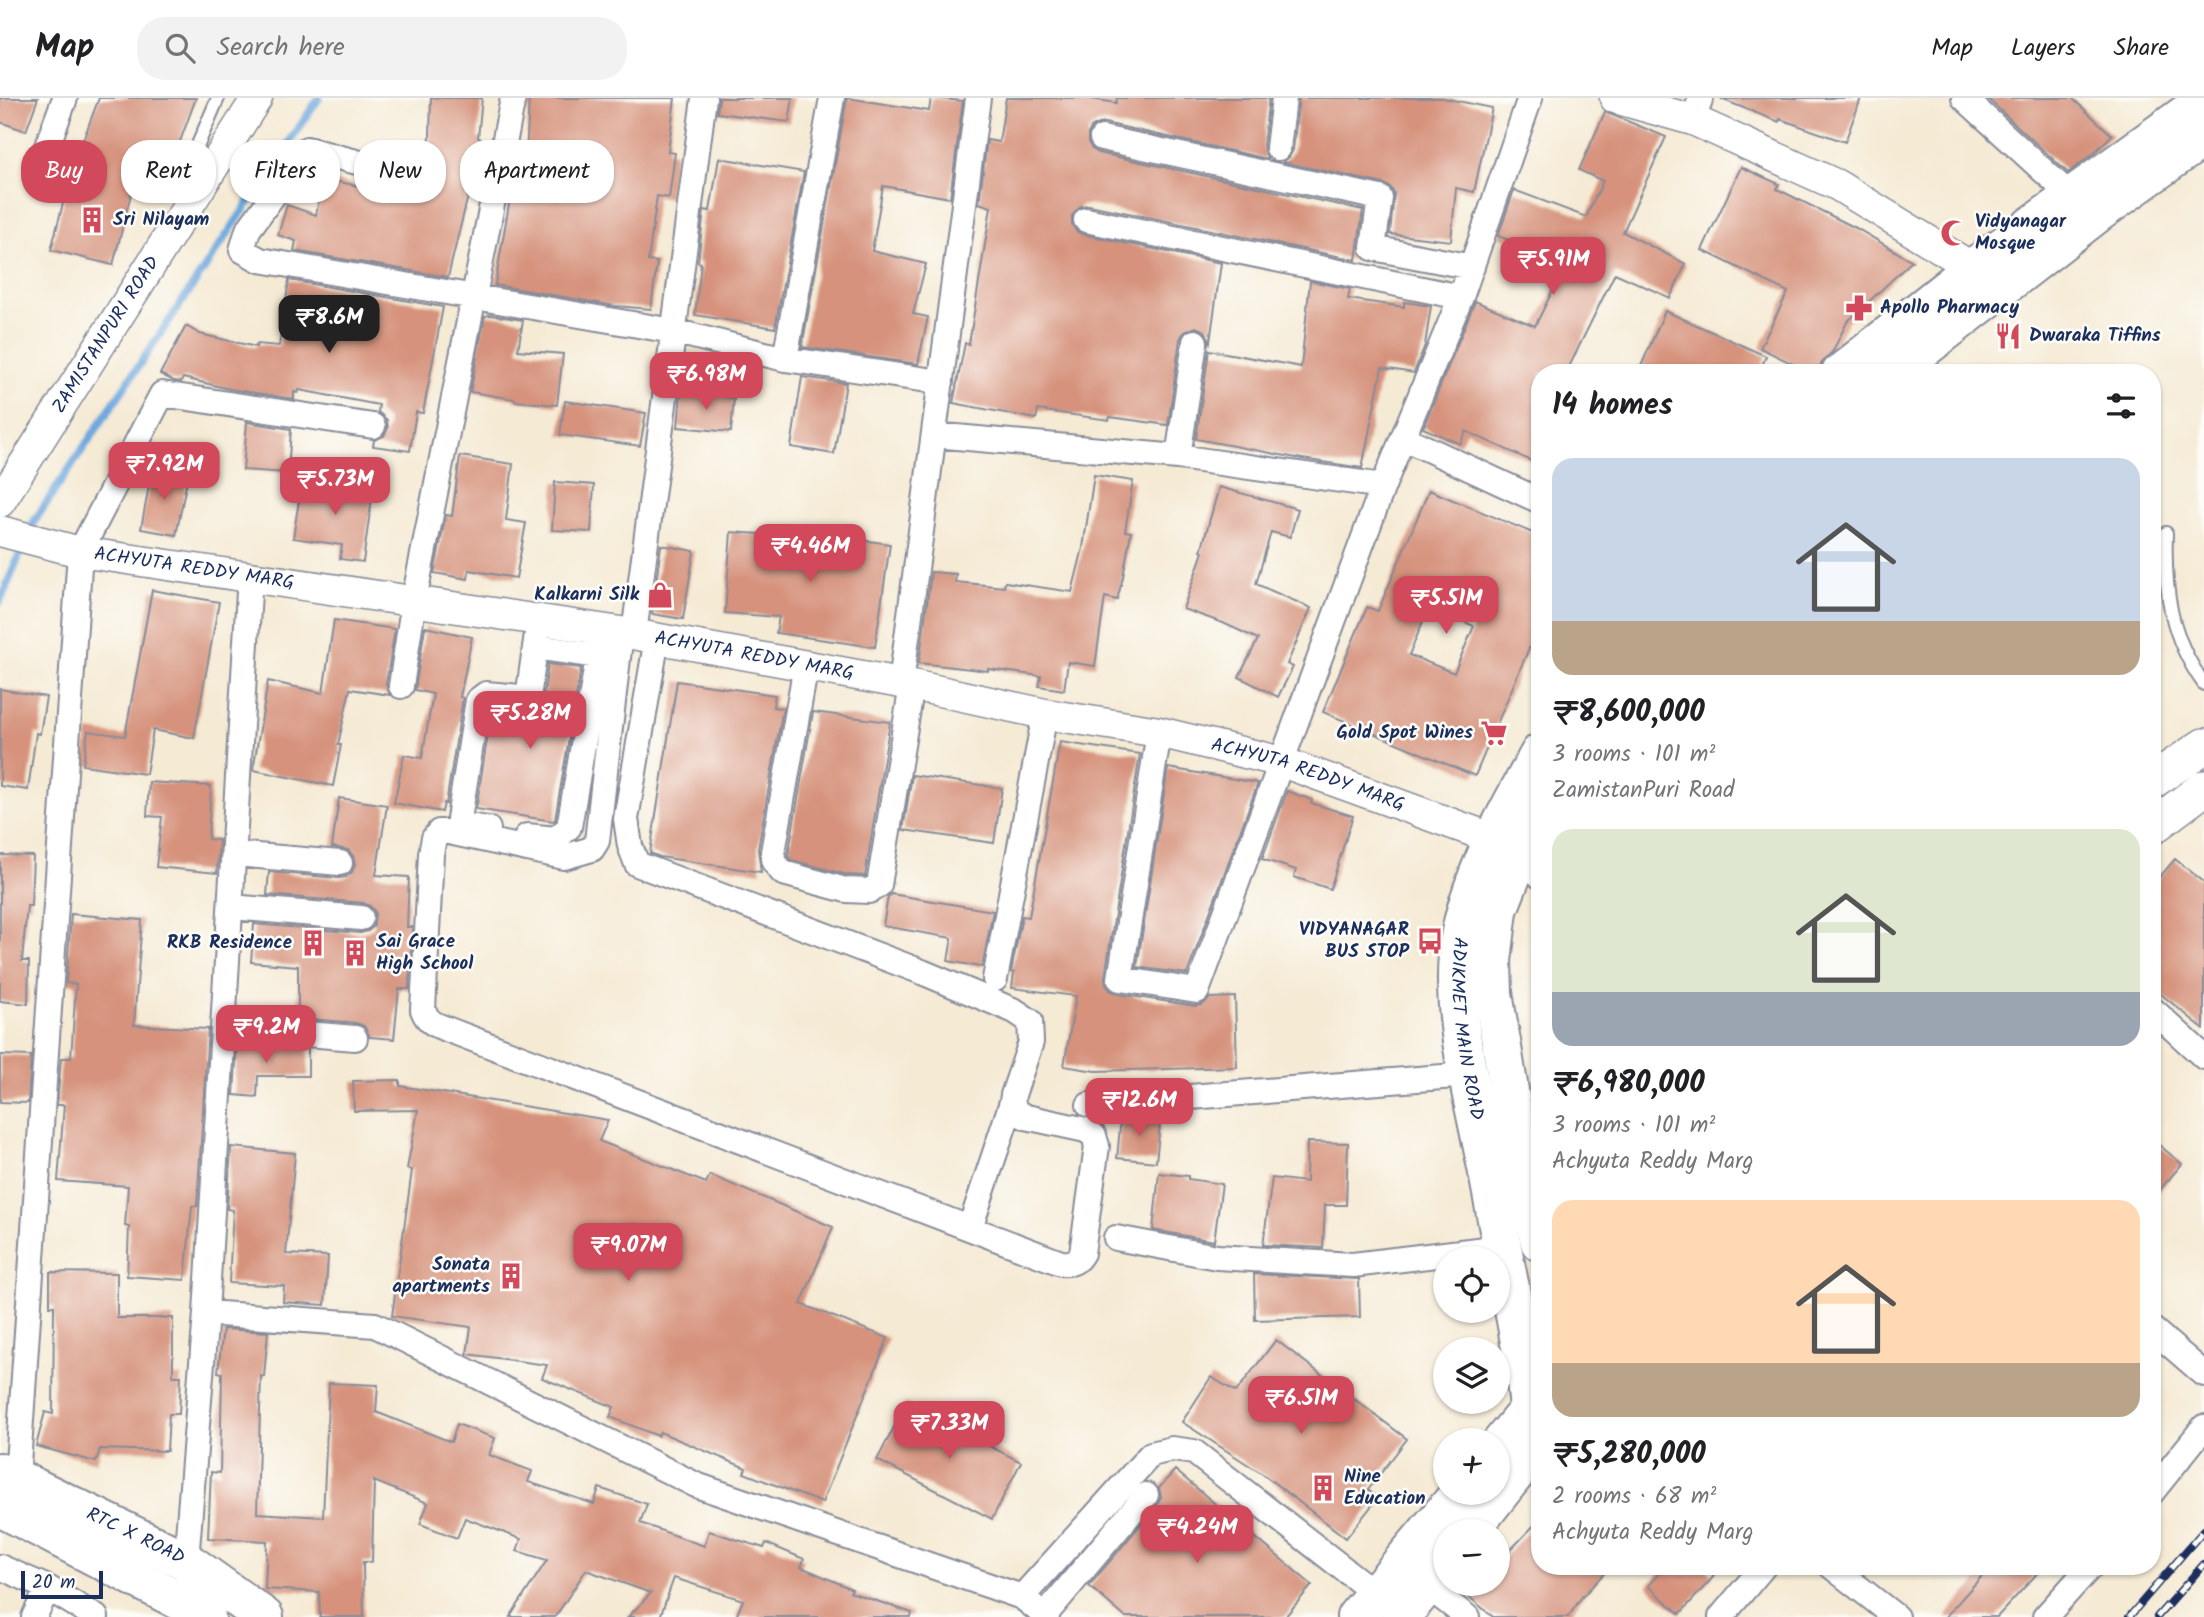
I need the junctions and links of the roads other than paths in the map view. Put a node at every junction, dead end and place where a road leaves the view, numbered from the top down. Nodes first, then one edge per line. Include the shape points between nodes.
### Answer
1 (65, 98) edge
2 (513, 98) edge
3 (704, 98) edge
4 (832, 98) edge
5 (978, 98) edge
6 (1284, 98) edge
7 (1530, 98) edge
8 (1615, 98) edge
9 (1964, 98) edge
10 (2204, 101) edge
11 (216, 103) edge
12 (251, 109) edge
13 (1697, 109) edge
14 (2204, 137) edge
15 (1102, 138) dead end
16 (49, 140) edge
17 (200, 140) edge
18 (1278, 148) dead end
19 (354, 161) edge
20 (2071, 196) junction
21 (1086, 220) dead end
22 (1472, 267) junction
23 (1973, 268) junction
24 (475, 297) junction
25 (1461, 297) junction
26 (673, 331) junction
27 (1195, 342) dead end
28 (785, 359) junction
29 (1852, 364) edge
30 (1904, 364) edge
31 (941, 382) junction
32 (373, 426) dead end
33 (934, 435) junction
34 (1404, 438) junction
35 (1178, 457) junction
36 (1383, 486) junction
37 (1531, 497) edge
38 (0, 502) edge
39 (1, 531) edge
40 (2166, 533) dead end
41 (80, 551) junction
42 (250, 575) junction
43 (414, 600) junction
44 (537, 633) junction
45 (623, 638) junction
46 (806, 665) junction
47 (906, 684) junction
48 (2204, 684) edge
49 (401, 686) dead end
50 (1045, 713) junction
51 (1159, 732) junction
52 (2204, 746) edge
53 (1282, 762) junction
54 (2161, 775) edge
55 (1531, 796) edge
56 (2200, 798) edge
57 (2161, 822) edge
58 (1531, 833) edge
59 (597, 841) junction
60 (630, 846) junction
61 (234, 854) junction
62 (1518, 857) edge
63 (340, 863) dead end
64 (231, 907) junction
65 (360, 918) dead end
66 (996, 979) dead end
67 (2161, 1017) edge
68 (224, 1027) junction
69 (355, 1038) dead end
70 (2204, 1057) edge
71 (1468, 1075) junction
72 (1012, 1102) junction
73 (1089, 1105) dead end
74 (1531, 1199) edge
75 (970, 1228) junction
76 (1116, 1238) dead end
77 (1502, 1246) edge
78 (1433, 1255) edge
79 (1510, 1287) edge
80 (206, 1313) junction
81 (2161, 1337) edge
82 (2204, 1374) edge
83 (1531, 1389) edge
84 (1531, 1421) edge
85 (1531, 1426) edge
86 (2204, 1427) edge
87 (1510, 1437) edge
88 (2161, 1481) edge
89 (6, 1486) edge
90 (1146, 1495) dead end
91 (1452, 1505) edge
92 (1477, 1519) edge
93 (186, 1561) junction
94 (0, 1567) edge
95 (1756, 1575) edge
96 (1842, 1575) edge
97 (2083, 1575) edge
98 (1433, 1576) edge
99 (48, 1588) junction
100 (1452, 1596) edge
101 (1022, 1597) junction
102 (1378, 1610) edge
103 (1046, 1616) edge
104 (34, 1617) edge
105 (96, 1617) edge
106 (206, 1617) edge
107 (264, 1617) edge
108 (1467, 1617) edge
109 (1721, 1617) edge
110 (1896, 1617) edge
111 (2045, 1617) edge

1 - 16 street
2 - 24 street
3 - 26 street
4 - 28 street
5 - 31 street
6 - 18 street
7 - 22 street
8 - 13 street
9 - 20 street
10 - 20 main road
11 - 12 lane
11 - 17 lane
12 - 38 street, ZAMISTANPURI ROAD
13 - 23 street via 1837,185
14 - 30 main road
15 - 22 street via 1380,198 1373,248
19 - 24 street via 307,149 248,230 242,250 260,260
20 - 23 main road
21 - 25 street
22 - 25 street
23 - 29 main road
24 - 26 street
24 - 43 street
25 - 34 street
26 - 28 street
26 - 45 street
27 - 35 street
28 - 31 street
31 - 33 street
32 - 41 street via 162,394
33 - 35 street
33 - 47 street
34 - 36 street
34 - 37 street
35 - 36 street
36 - 53 street
39 - 41 street, ACHYUTA REDDY MARG
40 - 48 lane via 2168,595 2176,635
41 - 42 street, ACHYUTA REDDY MARG
41 - 89 street
42 - 43 street, ACHYUTA REDDY MARG
42 - 61 street
43 - 44 street, ACHYUTA REDDY MARG
43 - 49 street
44 - 45 street, ACHYUTA REDDY MARG
44 - 45 street via 529,691 521,697 486,694 478,700 459,819 467,826 548,839 556,839 569,827
45 - 46 street, ACHYUTA REDDY MARG
45 - 59 street
45 - 60 street
46 - 47 street, ACHYUTA REDDY MARG
46 - 47 street via 774,863 783,873 846,890 869,891 879,885
47 - 50 street, ACHYUTA REDDY MARG
50 - 51 street, ACHYUTA REDDY MARG
50 - 66 street
51 - 53 street, ACHYUTA REDDY MARG
51 - 53 street via 1120,979 1197,992
52 - 54 main road
53 - 62 street, ACHYUTA REDDY MARG
55 - 62 main road, ADIKMET MAIN ROAD
56 - 57 main road
58 - 62 main road, ADIKMET MAIN ROAD
59 - 60 street
59 - 75 street via 586,852 564,857 439,832 431,854 423,1010 431,1023
60 - 72 street via 636,864 922,972 1023,1016 1030,1021 1031,1042
61 - 63 street
61 - 64 street
62 - 71 main road, ADIKMET MAIN ROAD via 1468,906 1457,961 1457,992
62 - 74 main road, ADIKMET MAIN ROAD via 1498,910 1493,993
64 - 65 street
64 - 68 street
67 - 70 street
68 - 69 street
68 - 80 street
71 - 73 street
71 - 77 main road, ADIKMET MAIN ROAD
72 - 75 street
72 - 75 street via 1016,1112 1026,1117 1086,1130 1094,1136 1097,1146 1082,1253 1071,1264 1061,1263
76 - 78 street via 1217,1257 1353,1265
79 - 83 main road, ADIKMET MAIN ROAD
80 - 93 street
80 - 101 street via 375,1325 696,1485
81 - 82 street
84 - 87 main road
85 - 92 main road
86 - 88 street
89 - 93 main road, RTC X ROAD
89 - 106 main road, RTC X ROAD
90 - 103 street
91 - 102 main road
93 - 107 main road, RTC X ROAD
94 - 99 street
95 - 109 street
96 - 110 street
97 - 111 street
98 - 102 main road
99 - 104 street
99 - 105 street
100 - 108 street
101 - 102 street via 1151,1454 1172,1449 1194,1452
101 - 103 street

